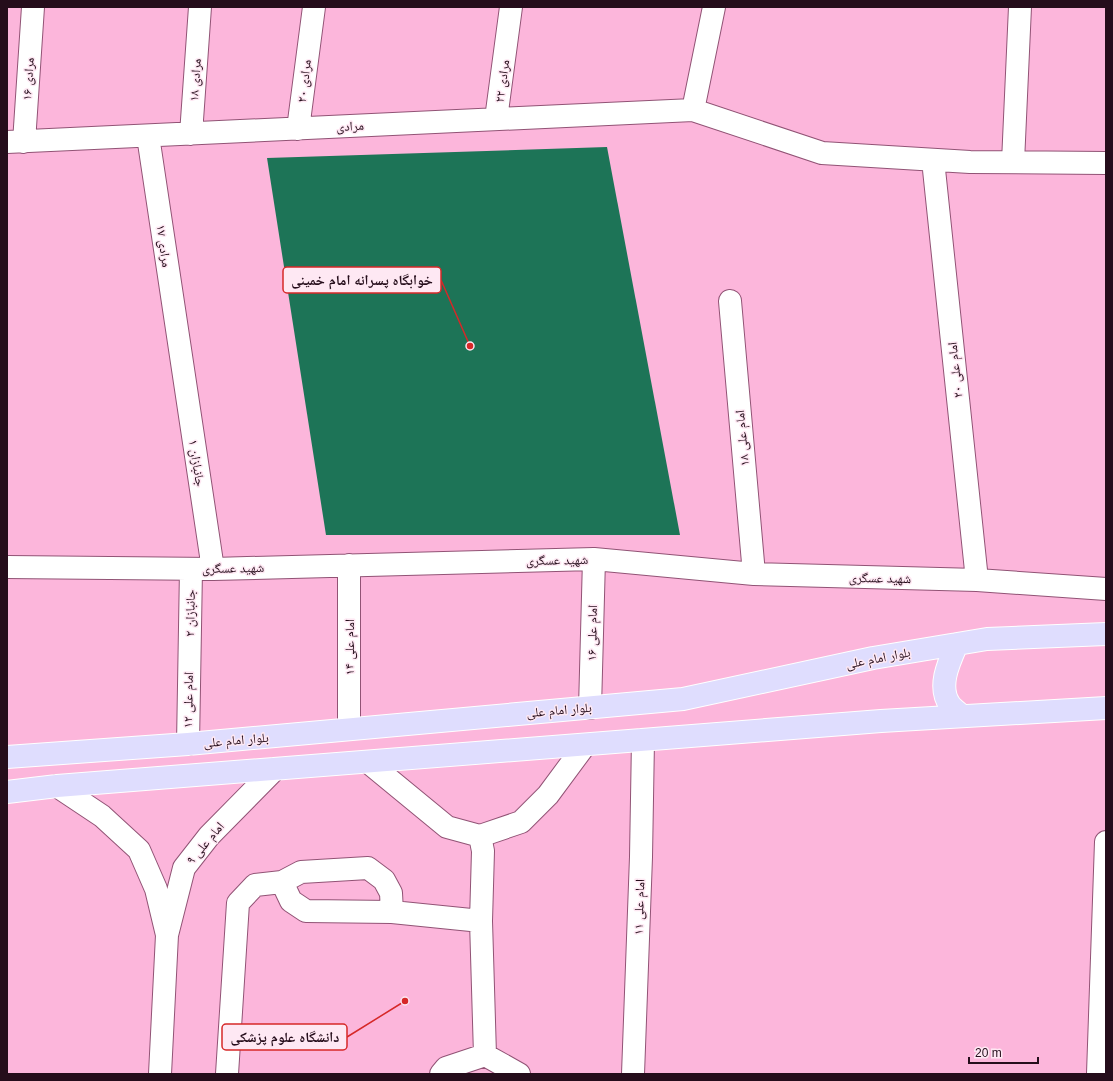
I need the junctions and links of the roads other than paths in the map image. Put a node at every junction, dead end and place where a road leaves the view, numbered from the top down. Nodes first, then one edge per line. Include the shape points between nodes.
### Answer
1 (314, 7) edge
2 (511, 7) edge
3 (714, 7) edge
4 (1020, 7) edge
5 (33, 12) edge
6 (199, 17) edge
7 (693, 110) junction
8 (496, 119) junction
9 (298, 129) junction
10 (191, 134) junction
11 (148, 136) junction
12 (15, 142) edge
13 (933, 160) junction
14 (1013, 162) junction
15 (1106, 163) edge
16 (730, 301) dead end
17 (181, 357) joint
18 (594, 559) junction
19 (349, 565) junction
20 (7, 567) edge
21 (191, 569) junction
22 (214, 569) junction
23 (754, 574) junction
24 (977, 580) junction
25 (1106, 589) edge
26 (1106, 634) edge
27 (958, 644) junction
28 (189, 656) joint
29 (590, 708) junction
30 (1106, 708) edge
31 (962, 716) junction
32 (350, 729) junction
33 (643, 740) junction
34 (188, 744) junction
35 (585, 745) junction
36 (7, 757) edge
37 (368, 762) junction
38 (275, 769) junction
39 (57, 786) junction
40 (7, 792) edge
41 (480, 836) junction
42 (1106, 842) edge
43 (1106, 850) edge
44 (282, 882) junction
45 (392, 912) junction
46 (481, 921) junction
47 (167, 935) junction
48 (485, 1055) junction
49 (160, 1074) edge
50 (228, 1074) edge
51 (441, 1074) edge
52 (520, 1074) edge
53 (633, 1074) edge
54 (1098, 1074) edge

1 - 9 street, مرادی ۲۰
2 - 8 street, مرادی ۲۲
3 - 7 street
4 - 14 street
5 - 12 street, مرادی ۱۶
6 - 10 street, مرادی ۱۸
7 - 8 street, مرادی
7 - 13 street via 822,153
8 - 9 street, مرادی
9 - 10 street, مرادی
10 - 11 street, مرادی
11 - 12 street, مرادی
11 - 17 street, مرادی ۱۷
13 - 14 street
13 - 24 street, امام علی ۲۰
14 - 15 street
16 - 23 street, امام علی ۱۸
17 - 22 street, جانبازان ۱
18 - 19 street, شهید عسگری
18 - 23 street, شهید عسگری
18 - 29 street, امام علی ۱۶
19 - 22 street, شهید عسگری
19 - 32 street, امام علی ۱۴
20 - 21 street, شهید عسگری
21 - 22 street, شهید عسگری
21 - 28 street, جانبازان ۲
23 - 24 street, شهید عسگری
24 - 25 street, شهید عسگری
26 - 27 main road, بلوار امام علی via 987,639
27 - 29 main road, بلوار امام علی via 873,658 683,699
27 - 31 main road via 945,674 945,691 950,705
28 - 34 street, امام علی ۱۲
29 - 32 main road, بلوار امام علی
30 - 31 main road
31 - 33 main road
32 - 34 main road, بلوار امام علی
33 - 35 main road
33 - 53 street, امام علی ۱۱
34 - 36 main road, بلوار امام علی
35 - 37 main road
35 - 41 street via 548,795 521,822
37 - 38 main road
37 - 41 street via 447,827
38 - 39 main road
38 - 47 street, امام علی ۹ via 209,836 184,868
39 - 40 main road
39 - 47 street, امام علی ۹ via 102,816 138,850 156,889
41 - 46 street
42 - 43 street
43 - 54 street
44 - 45 street via 291,901 306,910
44 - 45 street via 301,872 368,868 384,880 391,893
44 - 50 street via 255,885 238,903
45 - 46 street
46 - 48 street
47 - 49 street, امام علی ۹
48 - 51 street via 446,1068
48 - 52 street

